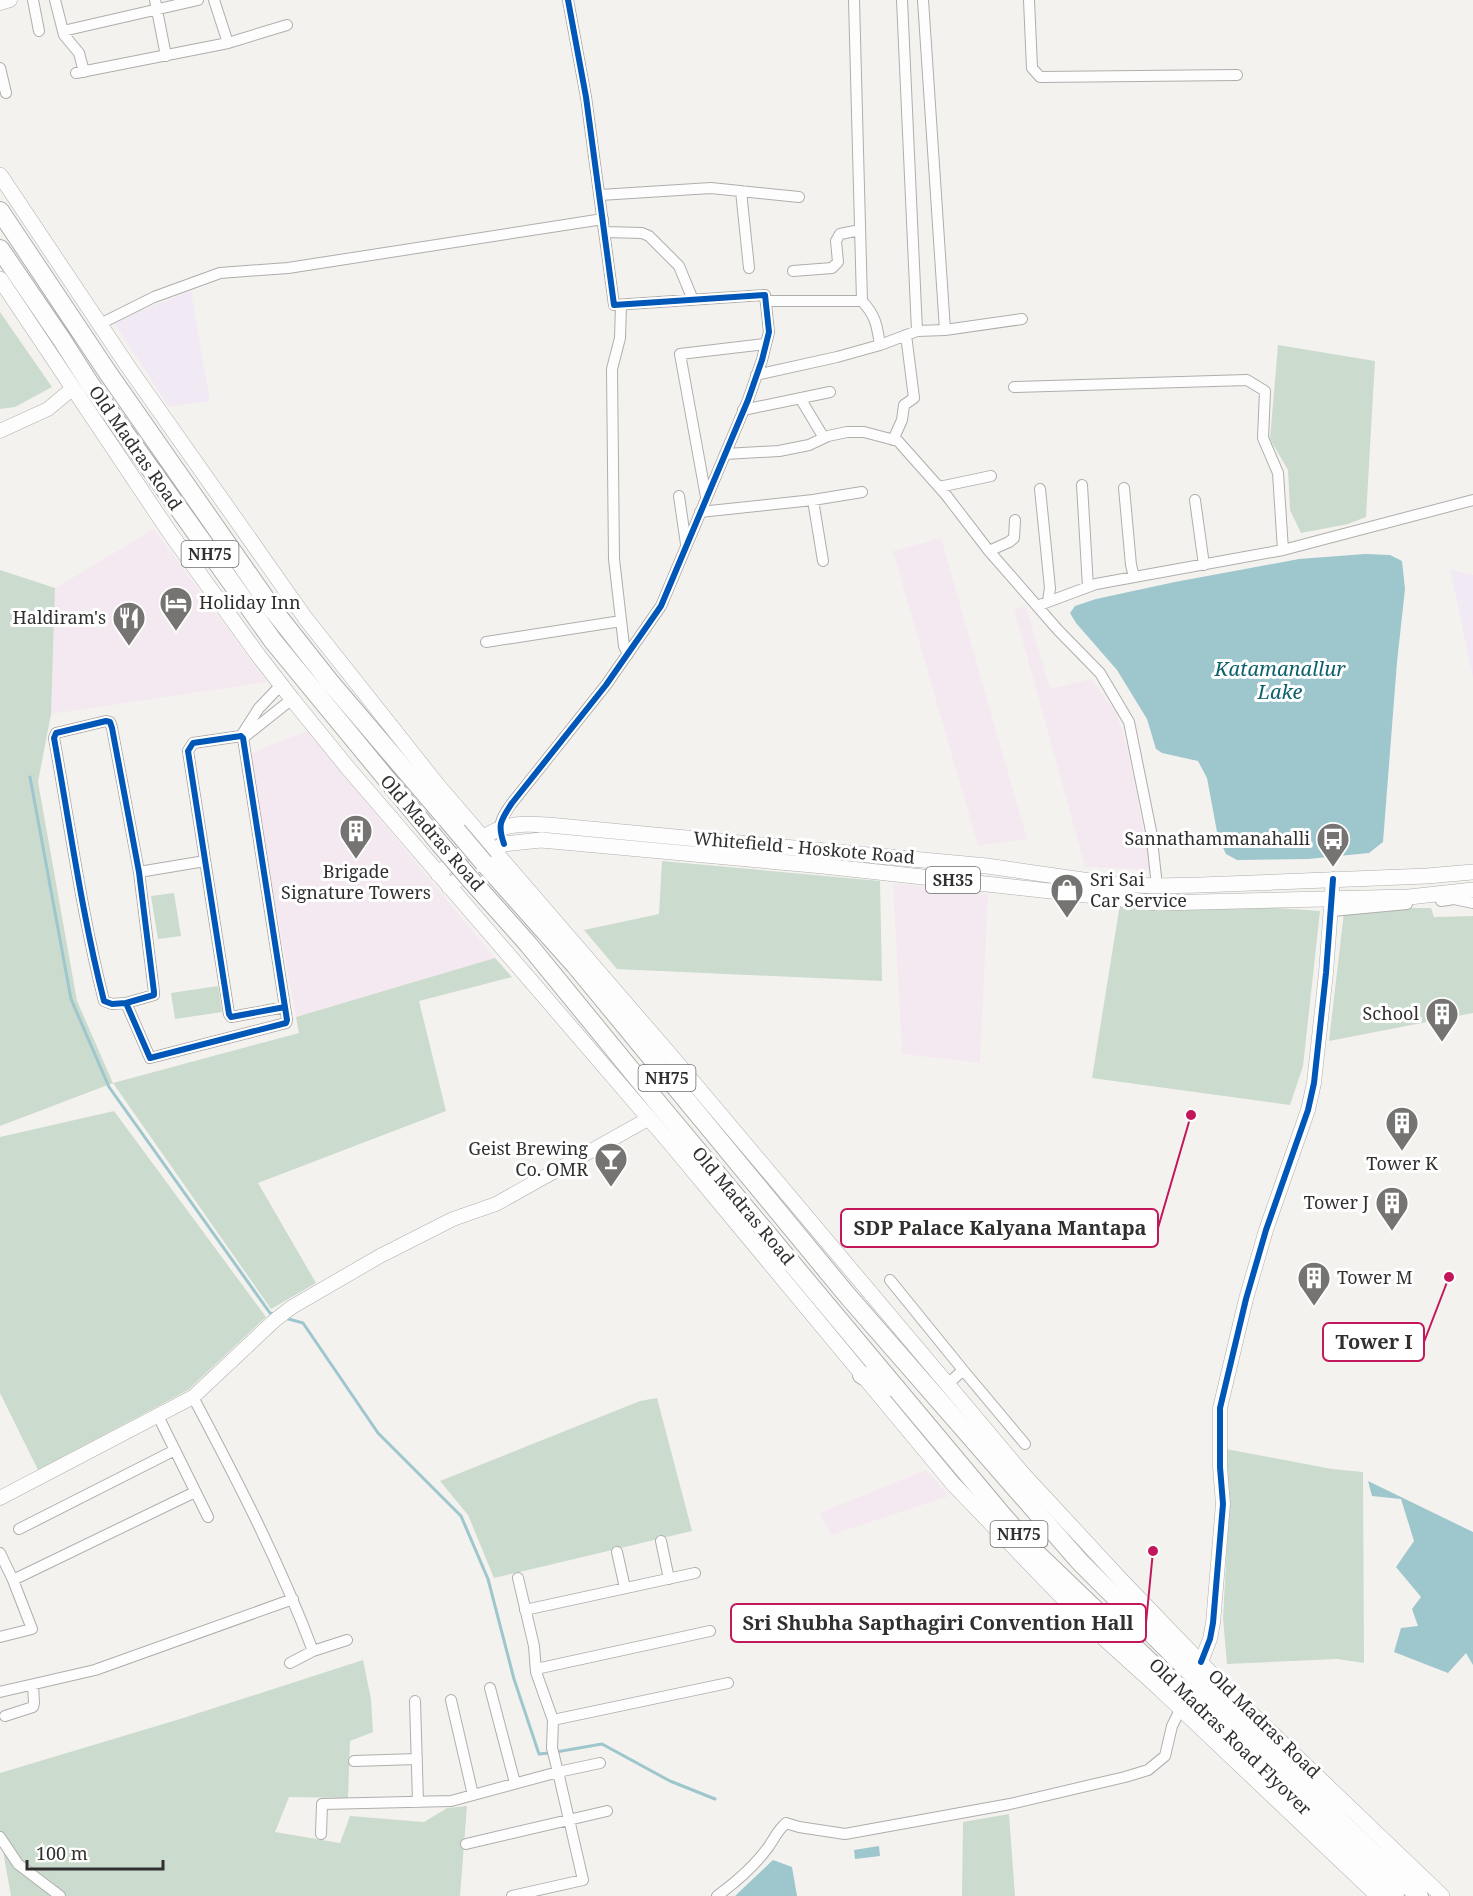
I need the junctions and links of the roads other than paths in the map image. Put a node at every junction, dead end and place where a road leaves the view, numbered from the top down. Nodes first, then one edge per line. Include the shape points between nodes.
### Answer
1 (10, 0) edge
2 (33, 0) edge
3 (55, 0) edge
4 (198, 0) edge
5 (214, 0) edge
6 (568, 0) edge
7 (854, 0) edge
8 (902, 0) edge
9 (923, 0) edge
10 (1029, 0) edge
11 (0, 3) edge
12 (156, 4) edge
13 (287, 25) dead end
14 (63, 30) junction
15 (39, 31) dead end
16 (228, 43) junction
17 (166, 56) junction
18 (0, 68) edge
19 (1237, 75) dead end
20 (6, 93) dead end
21 (0, 175) edge
22 (741, 191) junction
23 (600, 195) junction
24 (799, 198) dead end
25 (0, 211) edge
26 (603, 219) junction
27 (860, 230) junction
28 (604, 232) junction
29 (0, 249) edge
30 (749, 268) dead end
31 (792, 271) dead end
32 (1, 283) edge
33 (693, 300) junction
34 (766, 301) junction
35 (862, 301) junction
36 (621, 304) junction
37 (1022, 319) dead end
38 (100, 324) junction
39 (945, 330) junction
40 (911, 333) junction
41 (765, 344) junction
42 (880, 345) junction
43 (756, 375) junction
44 (1014, 387) dead end
45 (73, 388) junction
46 (830, 392) dead end
47 (800, 398) junction
48 (743, 410) junction
49 (0, 431) edge
50 (824, 438) junction
51 (894, 440) junction
52 (725, 454) junction
53 (990, 476) dead end
54 (1082, 485) dead end
55 (939, 487) junction
56 (1124, 488) dead end
57 (1040, 489) dead end
58 (862, 492) dead end
59 (679, 496) dead end
60 (706, 497) junction
61 (813, 500) junction
62 (1195, 500) dead end
63 (1473, 500) edge
64 (700, 512) junction
65 (1015, 520) dead end
66 (686, 545) junction
67 (1283, 550) junction
68 (989, 552) junction
69 (823, 561) dead end
70 (1203, 565) junction
71 (1134, 577) junction
72 (1088, 587) junction
73 (1048, 601) junction
74 (1036, 606) junction
75 (621, 621) junction
76 (486, 642) dead end
77 (628, 654) junction
78 (281, 685) junction
79 (292, 699) junction
80 (242, 737) junction
81 (500, 828) junction
82 (482, 837) junction
83 (494, 853) junction
84 (205, 861) junction
85 (139, 872) junction
86 (1473, 872) edge
87 (438, 874) junction
88 (1333, 879) junction
89 (1157, 886) junction
90 (449, 887) junction
91 (1090, 888) junction
92 (1473, 890) edge
93 (1473, 903) edge
94 (1332, 905) junction
95 (126, 1003) junction
96 (285, 1007) junction
97 (648, 1119) junction
98 (890, 1280) dead end
99 (963, 1370) junction
100 (862, 1376) junction
101 (948, 1384) junction
102 (899, 1390) junction
103 (193, 1397) junction
104 (158, 1416) junction
105 (1025, 1444) dead end
106 (174, 1450) junction
107 (195, 1492) junction
108 (0, 1498) edge
109 (1037, 1500) junction
110 (208, 1518) dead end
111 (19, 1528) dead end
112 (661, 1541) dead end
113 (617, 1552) dead end
114 (0, 1553) edge
115 (694, 1573) dead end
116 (518, 1578) dead end
117 (669, 1579) junction
118 (13, 1580) junction
119 (625, 1588) junction
120 (293, 1599) junction
121 (525, 1610) junction
122 (710, 1631) dead end
123 (0, 1637) edge
124 (347, 1641) dead end
125 (313, 1651) junction
126 (290, 1663) dead end
127 (536, 1669) junction
128 (728, 1683) dead end
129 (33, 1685) junction
130 (1191, 1685) junction
131 (490, 1688) dead end
132 (0, 1692) edge
133 (451, 1700) dead end
134 (415, 1701) dead end
135 (5, 1716) dead end
136 (553, 1720) junction
137 (417, 1759) junction
138 (354, 1761) dead end
139 (600, 1763) dead end
140 (558, 1772) junction
141 (515, 1783) junction
142 (472, 1795) junction
143 (418, 1802) junction
144 (607, 1811) dead end
145 (569, 1819) junction
146 (321, 1834) dead end
147 (0, 1837) edge
148 (466, 1844) dead end
149 (60, 1896) edge
150 (510, 1896) edge
151 (717, 1896) edge
152 (1378, 1896) edge
153 (1395, 1896) edge
154 (1419, 1896) edge
155 (1442, 1896) edge

1 - 11 main road
2 - 15 street
3 - 14 street
4 - 12 street
5 - 16 street
6 - 23 street
7 - 27 street
8 - 40 street
9 - 39 street
10 - 19 street via 1032,68 1040,77
12 - 14 street
12 - 17 street
13 - 16 street
14 - 17 street via 79,53 80,72
16 - 17 street
18 - 20 street
21 - 38 main road, Old Madras Road
22 - 23 street via 711,188
22 - 24 street
22 - 30 street
23 - 26 street
25 - 83 highway, NH75, bridge via 274,610 457,831
26 - 28 street
26 - 38 street via 288,268 220,273 154,297
27 - 31 street via 840,234 836,241 838,262 832,268
27 - 35 street
28 - 33 street via 650,236 679,266
28 - 36 street via 614,305
29 - 102 highway, Old Madras Road / NH75, bridge via 97,394 273,641
32 - 45 main road
33 - 34 street via 765,295
33 - 36 street
34 - 35 street
34 - 41 street via 769,332
35 - 42 street via 875,318
36 - 75 street via 620,338 612,369 614,559
37 - 39 street
38 - 82 main road, Old Madras Road via 306,619
39 - 40 street
40 - 42 street
40 - 51 street via 914,398 904,405
41 - 43 street
41 - 60 street via 680,354
42 - 43 street
43 - 48 street
44 - 67 street via 1247,380 1265,391 1263,438 1278,473
45 - 49 main road via 48,408
45 - 78 main road via 170,533
46 - 47 street
47 - 48 street
47 - 50 street
48 - 52 street
50 - 51 street via 864,432
50 - 52 street via 779,451
51 - 55 street
52 - 60 street
53 - 55 street
54 - 72 street
55 - 68 street
56 - 71 street
57 - 73 street
58 - 61 street
59 - 66 street
60 - 64 street
61 - 64 street
61 - 69 street
62 - 70 street
63 - 67 street
64 - 66 street
65 - 68 street via 1014,538
66 - 77 street via 661,606
67 - 70 street
68 - 74 street
70 - 71 street
71 - 72 street
72 - 73 street
73 - 74 street
74 - 89 street via 1100,673 1129,722 1151,831
75 - 76 street
75 - 77 street
77 - 81 street via 512,803
78 - 79 main road
78 - 80 street via 259,708
79 - 80 street
79 - 87 main road
80 - 84 street via 193,743 188,751
80 - 96 street
81 - 82 main road, Whitefield - Hoskote Road / SH35
81 - 83 street
81 - 91 main road, Whitefield - Hoskote Road / SH35 via 522,824 641,833 987,866
82 - 83 main road, Old Madras Road
82 - 87 main road, Whitefield - Hoskote Road / SH35
83 - 90 main road
83 - 91 main road, Whitefield - Hoskote Road / SH35 via 541,840
83 - 101 main road, Old Madras Road
83 - 109 highway, NH75 via 574,965 847,1295
84 - 85 street
84 - 96 street via 229,1014 231,1017
85 - 95 street via 154,995
85 - 95 street via 110,722 56,733 69,828 104,1001
86 - 88 main road, Whitefield - Hoskote Road / SH35
87 - 90 main road
88 - 89 main road, Whitefield - Hoskote Road / SH35
88 - 94 main road
89 - 91 main road, Whitefield - Hoskote Road / SH35
90 - 97 main road
91 - 94 main road, Whitefield - Hoskote Road / SH35 via 1158,903
92 - 94 main road, Whitefield - Hoskote Road / SH35
93 - 94 street via 1454,900
94 - 130 main road via 1308,1110 1257,1261 1220,1408 1223,1504 1213,1623
95 - 96 street via 150,1058 286,1023
97 - 100 main road
97 - 103 main road via 496,1204 453,1219 380,1256 292,1308
98 - 99 street
99 - 101 street
99 - 105 street
100 - 102 highway
100 - 130 main road via 957,1489 1086,1622
101 - 109 main road, Old Madras Road
102 - 130 highway, Old Madras Road Flyover / NH75 via 1035,1551 1154,1665
103 - 104 main road
103 - 120 street
104 - 106 street
104 - 108 main road
106 - 107 street
106 - 111 street
107 - 110 street
107 - 118 street
109 - 130 highway, Old Madras Road Flyover / NH75 via 1080,1562
112 - 117 street
113 - 119 street
114 - 118 street
115 - 117 street
116 - 121 street
117 - 119 street
118 - 123 street via 32,1629
119 - 121 street
120 - 125 street
120 - 129 street via 95,1670
121 - 127 street
122 - 127 street
124 - 125 street
125 - 126 street
127 - 136 street
128 - 136 street
129 - 132 street
129 - 135 street via 33,1707
130 - 151 street via 1172,1726 1165,1756 1148,1770 1010,1804 845,1834 786,1823 738,1881
130 - 152 main road
130 - 153 highway, Old Madras Road Flyover / NH75
130 - 154 highway, Old Madras Road Flyover / NH75
130 - 155 main road, Old Madras Road via 1229,1692
131 - 141 street
133 - 142 street
134 - 137 street
136 - 140 street via 552,1748
137 - 138 street
137 - 143 street
139 - 140 street
140 - 141 street
140 - 145 street
141 - 142 street
142 - 143 street via 451,1801
143 - 146 street via 322,1804
144 - 145 street
145 - 148 street
145 - 150 street via 583,1880
147 - 149 street via 18,1864

